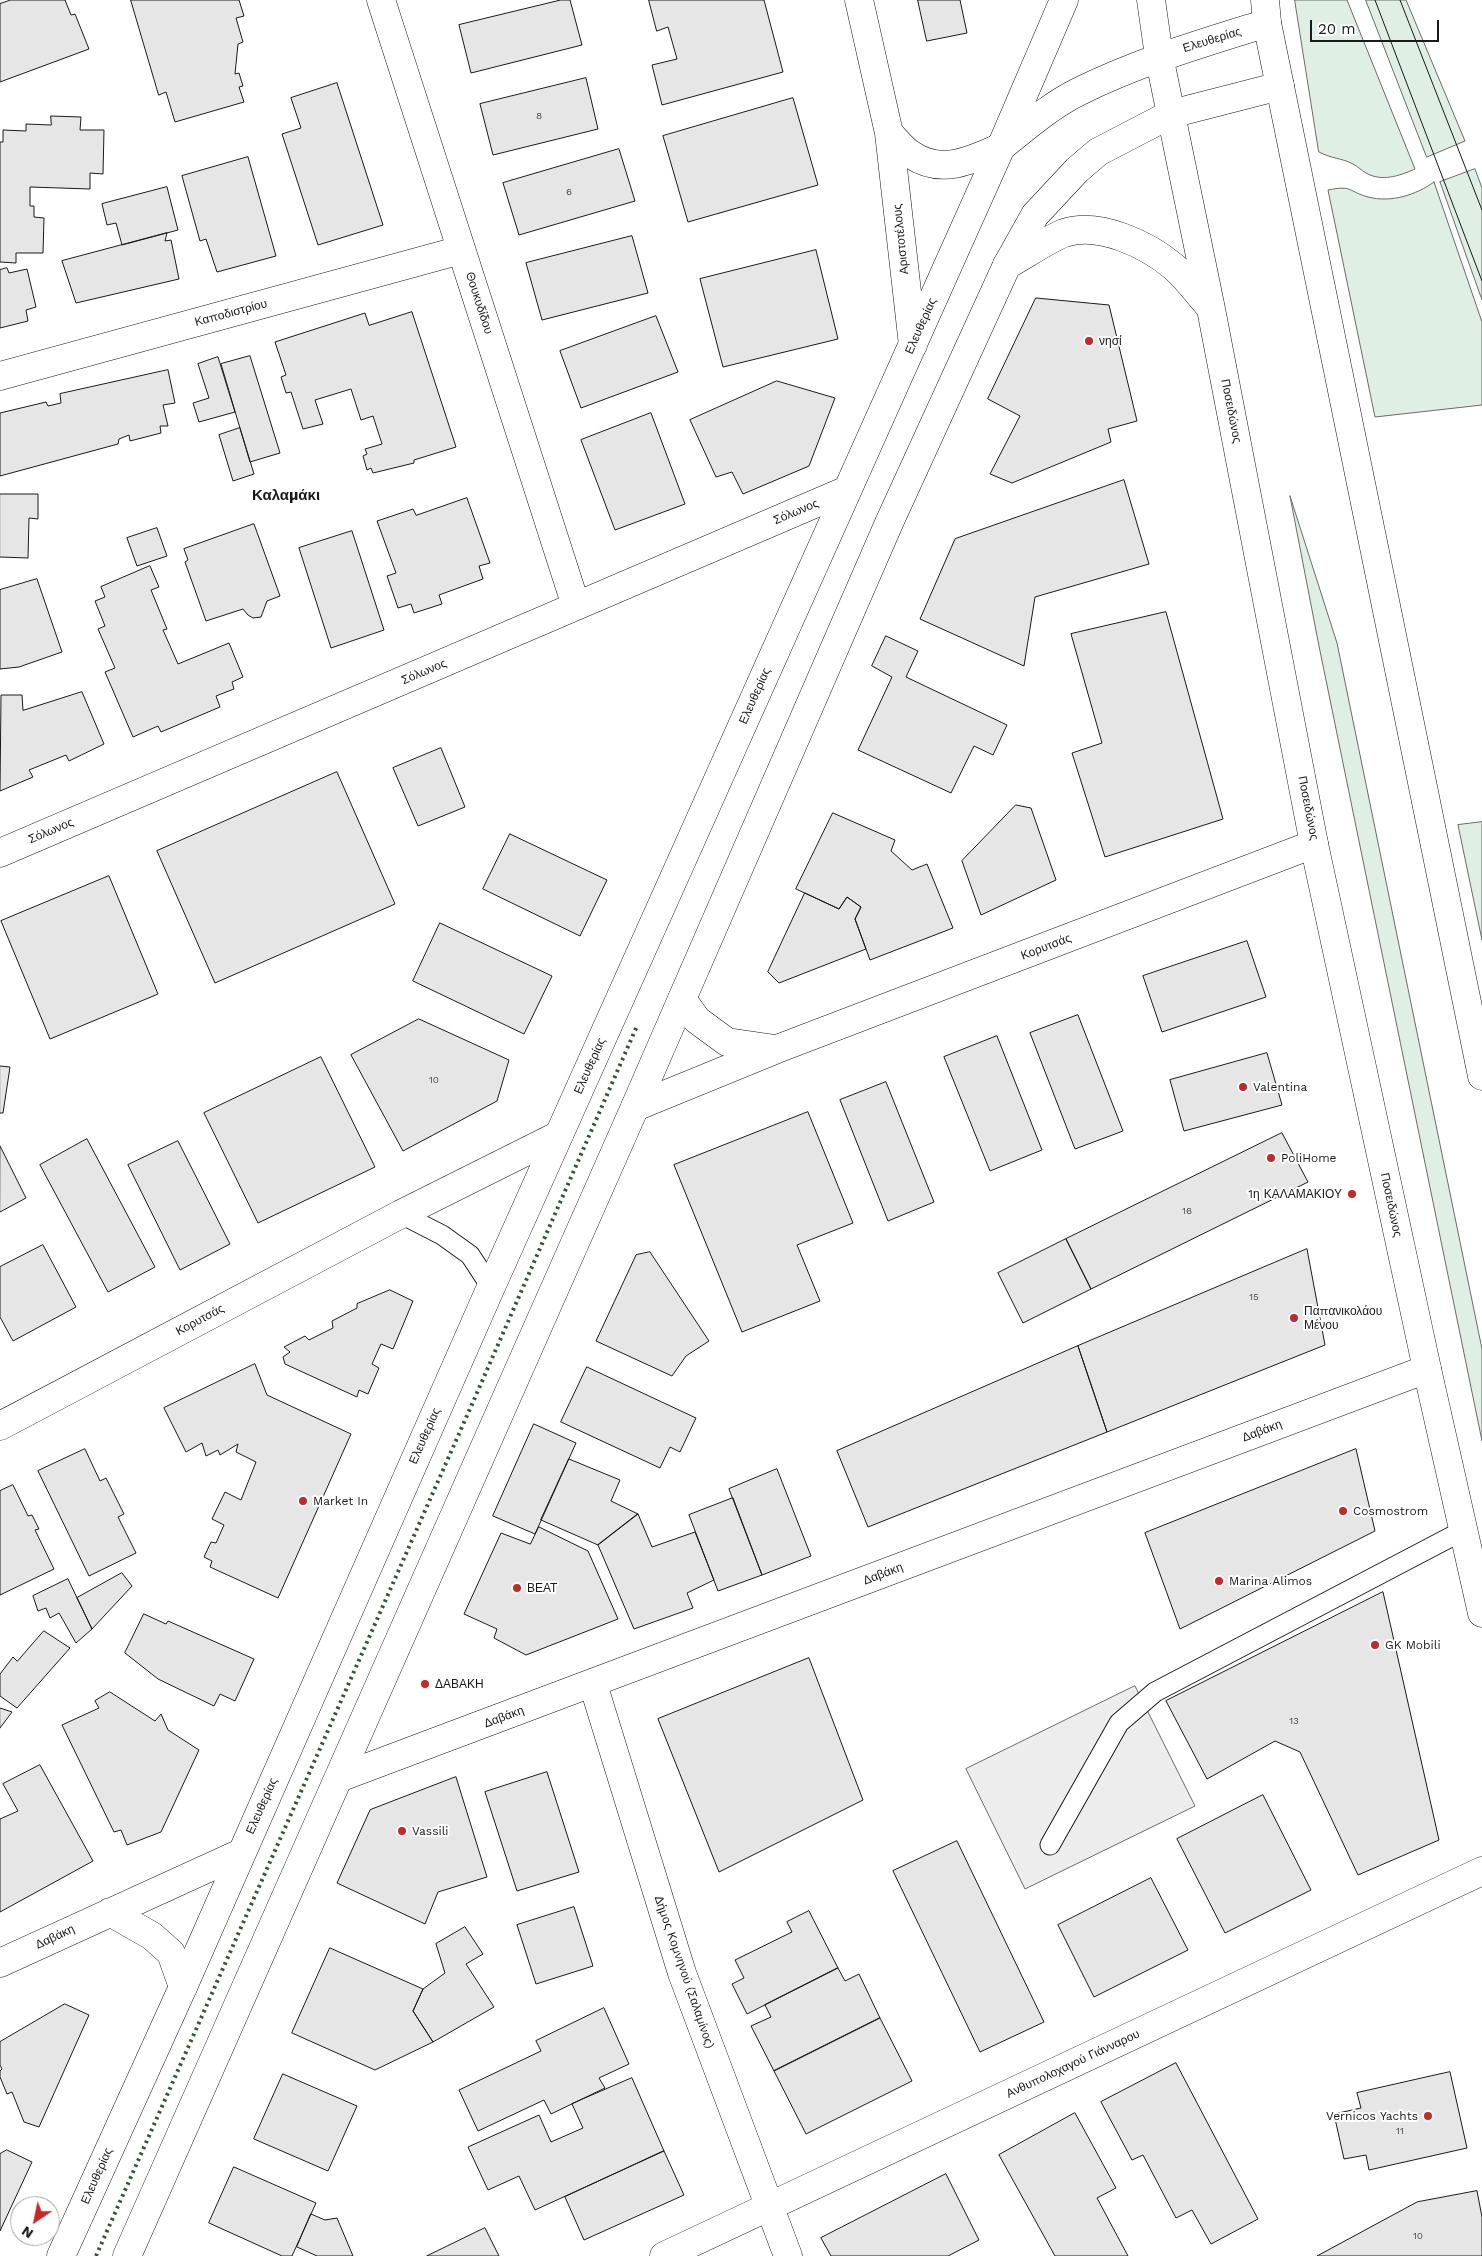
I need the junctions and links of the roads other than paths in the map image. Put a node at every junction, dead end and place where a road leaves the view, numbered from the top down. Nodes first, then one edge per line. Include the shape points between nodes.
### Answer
1 (381, 0) edge
2 (859, 0) edge
3 (1064, 0) edge
4 (1151, 0) edge
5 (1266, 11) edge
6 (1159, 56) junction
7 (1280, 86) junction
8 (1171, 114) junction
9 (889, 133) junction
10 (1001, 148) junction
11 (461, 250) junction
12 (1007, 265) junction
13 (1211, 309) junction
14 (913, 345) junction
15 (0, 376) edge
16 (847, 490) junction
17 (576, 606) junction
18 (1314, 844) junction
19 (0, 853) edge
20 (682, 999) junction
21 (777, 1050) junction
22 (1482, 1076) edge
23 (634, 1107) junction
24 (559, 1135) junction
25 (401, 1214) junction
26 (491, 1287) junction
27 (1427, 1369) junction
28 (0, 1426) edge
29 (1464, 1530) junction
30 (1482, 1613) edge
31 (593, 1684) junction
32 (339, 1778) junction
33 (1050, 1845) dead end
34 (241, 1853) junction
35 (1482, 1871) edge
36 (110, 1912) junction
37 (0, 1963) edge
38 (183, 1987) junction
39 (769, 2206) junction
40 (61, 2256) edge
41 (127, 2256) edge
42 (664, 2256) edge
43 (788, 2256) edge

1 - 11 main road, Θουκυδίδου
2 - 9 main road, Αριστοτέλους
3 - 10 main road
4 - 6 main road, Ποσειδώνος
5 - 6 main road, Ελευθερίας
5 - 7 main road
6 - 8 main road, Ποσειδώνος
6 - 10 main road, Ελευθερίας via 1077,92
7 - 8 main road
7 - 22 main road
8 - 12 main road via 1098,152 1077,170 1035,216
8 - 13 main road, Ποσειδώνος
9 - 10 main road via 912,155 932,164 956,165
9 - 14 main road, Αριστοτέλους
10 - 14 main road, Ελευθερίας
11 - 15 main road, Καποδιστρίου
11 - 17 main road, Θουκυδίδου
12 - 13 main road via 1065,233 1118,234 1175,267
12 - 20 main road via 889,523
13 - 18 main road, Ποσειδώνος
14 - 16 main road, Ελευθερίας
16 - 17 main road, Σόλωνος
16 - 24 main road, Ελευθερίας
17 - 19 main road, Σόλωνος
18 - 21 main road, Κορυτσάς
18 - 27 main road, Ποσειδώνος
20 - 21 main road via 697,1020 727,1042
20 - 23 main road
21 - 23 main road, Κορυτσάς
23 - 32 main road
24 - 25 main road, Κορυτσάς
24 - 26 main road, Ελευθερίας
25 - 26 lane via 442,1235 470,1255
25 - 28 main road, Κορυτσάς
26 - 34 main road, Ελευθερίας
27 - 29 main road, Ποσειδώνος
27 - 31 main road, Δαβάκη
29 - 30 main road, Ποσειδώνος
29 - 33 lane via 1143,1701 1119,1723
31 - 32 main road, Δαβάκη
31 - 39 main road, Δήμος Κομνηνού (Σαλαμίνος) via 682,1972
32 - 41 main road
34 - 36 main road, Δαβάκη
34 - 38 main road, Ελευθερίας
35 - 39 main road, Ανθυπολοχαγού Γιάνναρου
36 - 37 main road, Δαβάκη
36 - 38 main road via 152,1936 171,1953
38 - 40 main road, Ελευθερίας
39 - 42 main road, Ανθυπολοχαγού Γιάνναρου
39 - 43 main road, Δήμος Κομνηνού (Σαλαμίνος)

